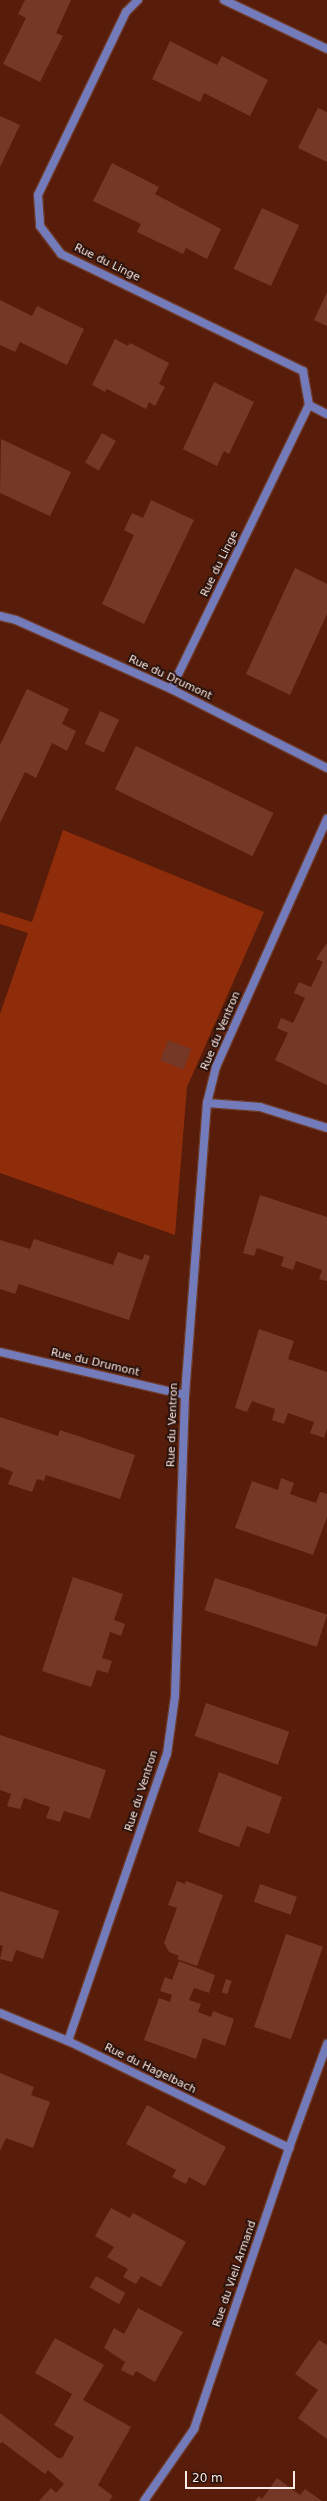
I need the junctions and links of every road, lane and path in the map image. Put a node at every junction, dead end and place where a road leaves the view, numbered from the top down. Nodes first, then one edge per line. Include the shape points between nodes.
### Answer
1 (138, 0) edge
2 (224, 0) edge
3 (327, 50) edge
4 (310, 405) junction
5 (327, 414) edge
6 (0, 616) edge
7 (171, 689) junction
8 (327, 768) edge
9 (327, 819) edge
10 (207, 1103) junction
11 (327, 1128) edge
12 (0, 1352) edge
13 (185, 1395) junction
14 (0, 2013) edge
15 (68, 2041) junction
16 (327, 2044) edge
17 (288, 2148) junction
18 (144, 2501) edge

1 - 4 street, Rue du Linge via 126,12 38,195 40,226 61,254 303,371
2 - 3 street
4 - 5 street
4 - 7 street, Rue du Linge
6 - 7 street, Rue du Drumont via 16,620
7 - 8 street, Rue du Drumont
9 - 10 street, Rue du Ventron via 216,1067
10 - 11 street via 260,1107
10 - 13 street, Rue du Ventron
12 - 13 street, Rue du Drumont
13 - 15 street, Rue du Ventron via 175,1696 167,1754
14 - 15 street, Rue du Hagelbach
15 - 17 street, Rue du Hagelbach
16 - 17 street, Rue du Vieil Armand
17 - 18 street, Rue du Vieil Armand via 194,2429

